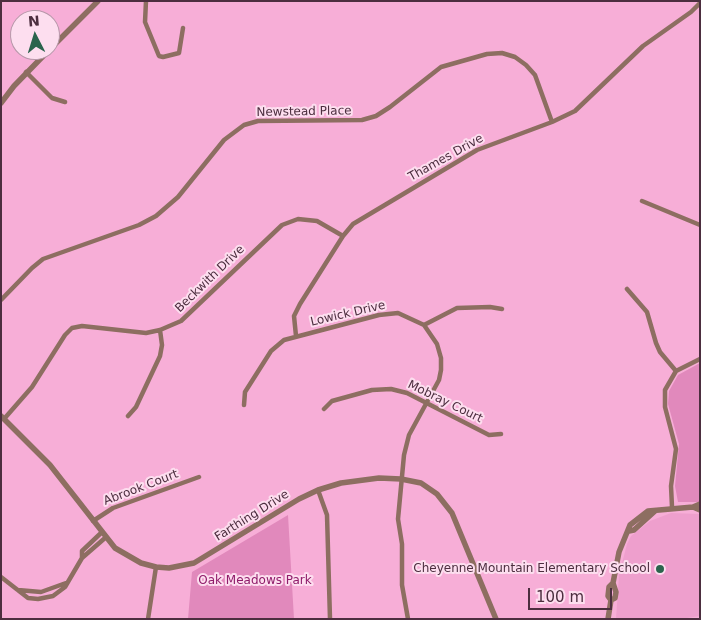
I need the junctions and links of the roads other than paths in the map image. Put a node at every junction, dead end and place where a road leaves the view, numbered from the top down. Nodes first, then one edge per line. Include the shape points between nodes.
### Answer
1 (98, 1) edge
2 (146, 1) edge
3 (700, 3) edge
4 (183, 28) dead end
5 (60, 40) edge
6 (39, 60) edge
7 (26, 72) junction
8 (65, 102) dead end
9 (1, 103) edge
10 (552, 122) junction
11 (642, 201) dead end
12 (700, 225) edge
13 (342, 236) junction
14 (627, 289) dead end
15 (1, 300) edge
16 (502, 309) dead end
17 (424, 325) junction
18 (160, 330) junction
19 (296, 336) junction
20 (700, 359) edge
21 (676, 371) junction
22 (427, 403) junction
23 (244, 405) dead end
24 (324, 409) dead end
25 (128, 416) dead end
26 (3, 417) edge
27 (501, 434) dead end
28 (198, 477) dead end
29 (401, 479) junction
30 (318, 490) junction
31 (700, 504) edge
32 (672, 507) junction
33 (693, 507) junction
34 (700, 510) edge
35 (93, 521) junction
36 (103, 535) junction
37 (156, 567) junction
38 (1, 577) edge
39 (148, 619) edge
40 (330, 619) edge
41 (408, 619) edge
42 (496, 619) edge
43 (608, 619) edge

1 - 5 street
2 - 4 street via 145,22 159,56 179,53
3 - 10 street, Thames Drive via 643,46 575,111
6 - 7 street
7 - 8 street via 52,98
7 - 9 street
10 - 13 street, Thames Drive via 478,150 353,224
10 - 15 street, Newstead Place via 535,75 515,57 502,53 473,57 441,67 390,107 362,120 276,120 244,125 224,140 178,197 156,216 43,259
11 - 12 street
13 - 18 street, Beckwith Drive via 317,221 298,220 282,225 181,321
13 - 19 street, Thames Drive via 294,316
14 - 21 street via 647,312 660,352
16 - 17 street via 457,308
17 - 19 street, Lowick Drive via 398,314 379,314
17 - 22 street via 437,344 441,358 439,380
18 - 25 street via 160,356
18 - 26 street, Beckwith Drive via 146,333 82,326 72,328 32,387
19 - 23 street, Lowick Drive via 284,340 271,351 245,392
20 - 21 street
21 - 32 street via 665,390 664,399 676,449
22 - 24 street, Mobray Court via 407,393 381,389 332,400
22 - 27 street, Mobray Court via 489,435
22 - 29 street via 405,445
26 - 35 street, Farthing Drive via 50,465
28 - 35 street, Abrook Court via 113,508
29 - 30 street, Farthing Drive via 360,480
29 - 41 street via 398,519 402,585
29 - 42 street, Farthing Drive via 428,488 446,503
30 - 37 street, Farthing Drive via 194,563
30 - 40 street via 328,515
31 - 33 street
32 - 33 street
32 - 43 street via 648,511 630,525 608,591 611,600
33 - 34 street
35 - 36 street, Farthing Drive
36 - 37 street, Farthing Drive via 127,557
36 - 38 street via 82,551 82,558 58,593 28,598
37 - 39 street

